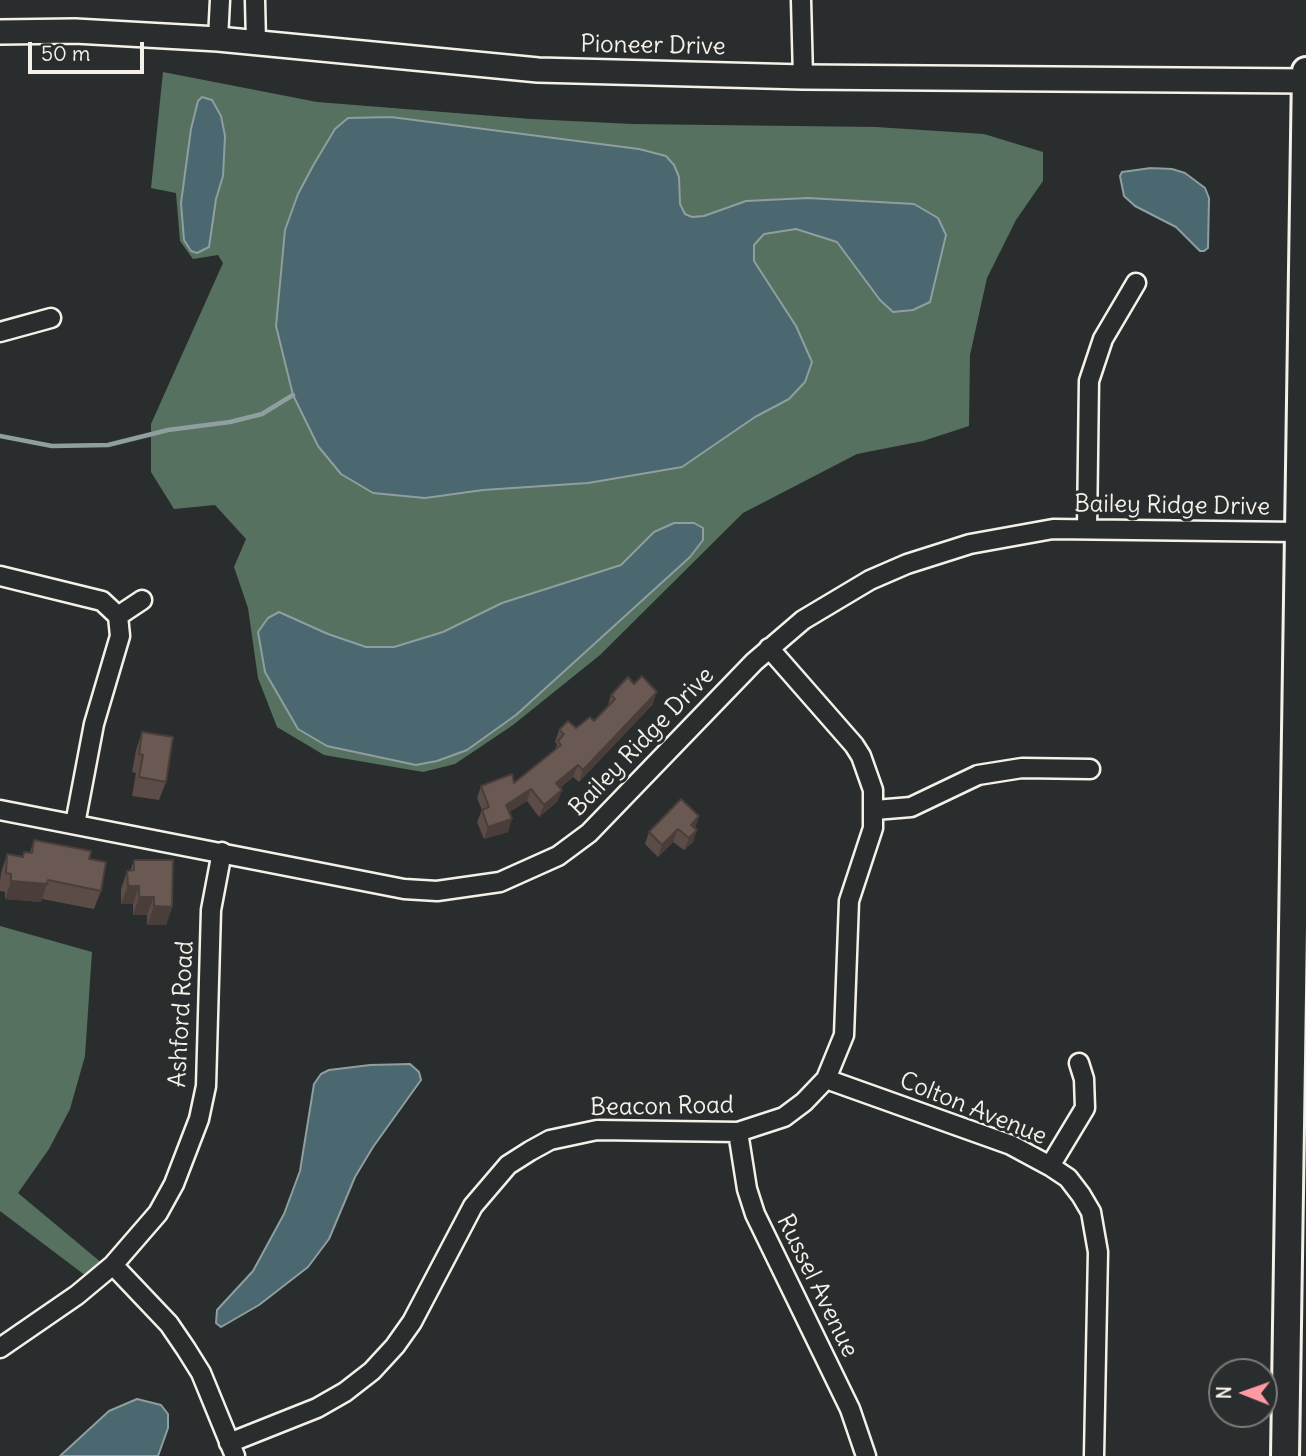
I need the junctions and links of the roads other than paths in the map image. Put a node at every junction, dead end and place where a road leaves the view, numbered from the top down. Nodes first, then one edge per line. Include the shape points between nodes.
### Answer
1 (219, 0) edge
2 (255, 0) edge
3 (801, 0) edge
4 (0, 33) edge
5 (218, 39) junction
6 (256, 42) junction
7 (1306, 71) edge
8 (803, 76) junction
9 (1306, 81) edge
10 (1136, 283) dead end
11 (51, 318) dead end
12 (0, 332) edge
13 (1087, 529) junction
14 (1297, 532) junction
15 (0, 576) edge
16 (142, 600) dead end
17 (118, 616) junction
18 (769, 648) junction
19 (1090, 769) dead end
20 (0, 810) edge
21 (875, 810) junction
22 (75, 824) junction
23 (222, 852) junction
24 (1079, 1063) dead end
25 (826, 1079) junction
26 (738, 1132) junction
27 (1050, 1166) junction
28 (113, 1265) junction
29 (0, 1348) edge
30 (232, 1449) edge
31 (866, 1456) edge
32 (1094, 1456) edge
33 (1285, 1456) edge

1 - 5 street
2 - 6 street
3 - 8 street
4 - 5 street, Pioneer Drive
5 - 6 street, Pioneer Drive
6 - 8 street, Pioneer Drive via 538,70
7 - 9 main road
8 - 9 street, Pioneer Drive
9 - 14 main road
10 - 13 street via 1103,339 1089,381
11 - 12 street
13 - 14 street, Bailey Ridge Drive
13 - 18 street, Bailey Ridge Drive via 1010,535 907,564 834,601
14 - 33 main road
15 - 17 street via 102,601
16 - 17 street
17 - 22 street via 118,647 94,724
18 - 21 street, Beacon Road via 861,756
18 - 23 street, Bailey Ridge Drive via 589,833 558,856 500,882 437,891 404,889
19 - 21 street via 989,772 911,807
20 - 22 street, Bailey Ridge Drive
21 - 25 street, Beacon Road via 849,901 844,1035
22 - 23 street, Bailey Ridge Drive
23 - 28 street, Ashford Road via 211,910 209,1049 199,1119 158,1213
24 - 27 street via 1085,1108
25 - 26 street, Beacon Road via 784,1117
25 - 27 street, Colton Avenue via 1011,1145
26 - 30 street, Beacon Road via 597,1130 550,1140 530,1151 508,1165 473,1206 412,1322 372,1371 317,1408
26 - 31 street, Russel Avenue via 747,1189 762,1233 850,1409
27 - 32 street, Colton Avenue via 1068,1178 1081,1195 1096,1233
28 - 29 street, Ashford Road
28 - 30 street via 169,1324 186,1349 201,1373

